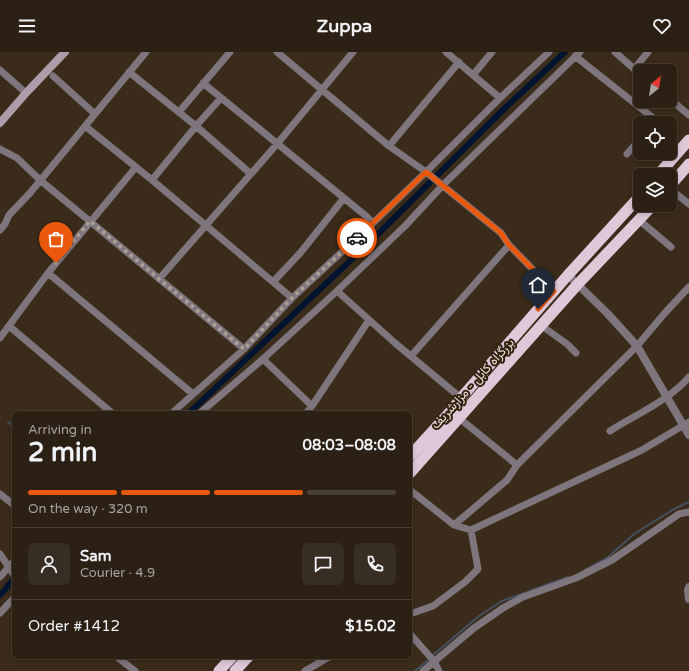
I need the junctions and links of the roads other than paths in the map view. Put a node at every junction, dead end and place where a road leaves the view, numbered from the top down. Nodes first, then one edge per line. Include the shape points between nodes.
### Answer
1 (65, 52) edge
2 (146, 52) edge
3 (230, 52) edge
4 (277, 52) edge
5 (353, 52) edge
6 (446, 52) edge
7 (492, 52) edge
8 (549, 52) edge
9 (615, 52) edge
10 (648, 52) edge
11 (578, 54) edge
12 (459, 62) junction
13 (638, 64) edge
14 (633, 68) edge
15 (0, 70) edge
16 (129, 72) junction
17 (473, 75) junction
18 (53, 76) dead end
19 (203, 83) junction
20 (322, 90) junction
21 (26, 93) junction
22 (221, 98) junction
23 (500, 98) junction
24 (677, 106) edge
25 (179, 112) junction
26 (95, 114) junction
27 (689, 115) edge
28 (651, 116) edge
29 (0, 122) edge
30 (85, 126) junction
31 (196, 126) junction
32 (689, 140) edge
33 (276, 144) junction
34 (389, 146) junction
35 (633, 147) edge
36 (677, 147) edge
37 (0, 150) edge
38 (627, 154) dead end
39 (689, 164) edge
40 (136, 167) junction
41 (251, 174) junction
42 (429, 174) junction
43 (677, 178) edge
44 (40, 180) junction
45 (152, 180) junction
46 (440, 183) junction
47 (677, 195) edge
48 (344, 198) junction
49 (633, 204) edge
50 (689, 204) edge
51 (646, 212) edge
52 (639, 220) junction
53 (90, 221) junction
54 (373, 223) junction
55 (206, 225) junction
56 (0, 230) edge
57 (509, 245) junction
58 (671, 247) dead end
59 (48, 273) junction
60 (568, 275) junction
61 (159, 279) junction
62 (273, 282) junction
63 (577, 285) junction
64 (689, 287) edge
65 (337, 291) junction
66 (554, 291) junction
67 (292, 298) junction
68 (369, 320) junction
69 (9, 326) junction
70 (542, 326) junction
71 (0, 338) edge
72 (637, 346) junction
73 (244, 349) junction
74 (576, 353) dead end
75 (411, 356) junction
76 (263, 359) junction
77 (689, 377) edge
78 (193, 394) junction
79 (666, 397) junction
80 (461, 398) junction
81 (312, 406) junction
82 (110, 411) edge
83 (174, 411) edge
84 (202, 411) edge
85 (308, 411) edge
86 (459, 418) junction
87 (686, 424) edge
88 (610, 431) dead end
89 (689, 435) edge
90 (412, 454) edge
91 (518, 465) junction
92 (412, 471) edge
93 (412, 492) edge
94 (0, 494) edge
95 (12, 503) edge
96 (689, 512) edge
97 (454, 525) junction
98 (470, 530) junction
99 (0, 554) edge
100 (12, 569) edge
101 (0, 577) edge
102 (689, 587) edge
103 (689, 599) edge
104 (12, 600) edge
105 (0, 613) edge
106 (412, 613) edge
107 (412, 636) edge
108 (432, 658) junction
109 (120, 659) edge
110 (230, 659) edge
111 (246, 659) edge
112 (326, 659) edge
113 (135, 671) edge
114 (219, 671) edge
115 (235, 671) edge
116 (305, 671) edge
117 (423, 671) edge
118 (439, 671) edge

1 - 21 main road
2 - 16 street
3 - 19 street
4 - 20 street
5 - 20 street
6 - 12 street
7 - 17 street
8 - 23 street
9 - 14 street
10 - 13 street
11 - 28 street
11 - 46 street
12 - 17 street
12 - 34 street
15 - 21 street
16 - 25 street
16 - 26 street
17 - 23 street
18 - 26 street
19 - 22 street
19 - 25 street
20 - 33 street
20 - 34 street
21 - 29 main road
22 - 31 street
22 - 33 street
23 - 42 street
24 - 27 street
25 - 31 street
26 - 30 street
30 - 40 street
30 - 44 street
31 - 41 street
31 - 45 street
32 - 36 highway
33 - 41 street
33 - 48 street
34 - 42 street
35 - 38 street
37 - 44 street via 17,158
39 - 43 highway
40 - 45 street
40 - 53 street
41 - 55 street
42 - 46 street
42 - 54 street
44 - 53 street
44 - 56 street
45 - 55 street
46 - 57 street via 501,233
46 - 65 street via 406,225
47 - 50 street
48 - 54 street
48 - 62 street via 301,252
49 - 60 highway, بزرگراه کابل - مزارشریف
51 - 52 highway, بزرگراه کابل - مزارشریف
52 - 58 street
52 - 63 highway, بزرگراه کابل - مزارشریف
53 - 59 street
53 - 61 street
54 - 67 street
55 - 61 street
55 - 62 street
57 - 66 street
57 - 75 street
59 - 69 street
59 - 78 street
60 - 63 street
60 - 66 highway, بزرگراه کابل - مزارشریف
61 - 73 street
62 - 67 street
63 - 70 highway, بزرگراه کابل - مزارشریف
63 - 72 street
64 - 72 street
65 - 68 street
65 - 76 street
66 - 80 highway, بزرگراه کابل - مزارشریف
67 - 73 street
68 - 75 street
68 - 81 street
69 - 71 street
69 - 82 street
70 - 74 street
70 - 86 highway, بزرگراه کابل - مزارشریف
72 - 79 street
72 - 91 street
73 - 78 street
75 - 80 street
76 - 81 street
76 - 84 street
77 - 79 street
78 - 83 street
79 - 87 street
79 - 88 street
80 - 90 highway, بزرگراه کابل - مزارشریف
81 - 85 street
86 - 91 street
86 - 92 highway, بزرگراه کابل - مزارشریف
87 - 89 street
87 - 98 street via 642,450
91 - 97 street via 507,480
93 - 97 street
94 - 95 street
96 - 108 street via 679,514 612,560 576,578 523,597 503,608
97 - 98 street
98 - 106 street via 478,569 433,606
99 - 100 street
100 - 101 street
102 - 103 street
104 - 105 street
107 - 108 street
108 - 117 street
108 - 118 street
109 - 113 street
110 - 114 highway
111 - 115 highway
112 - 116 street

